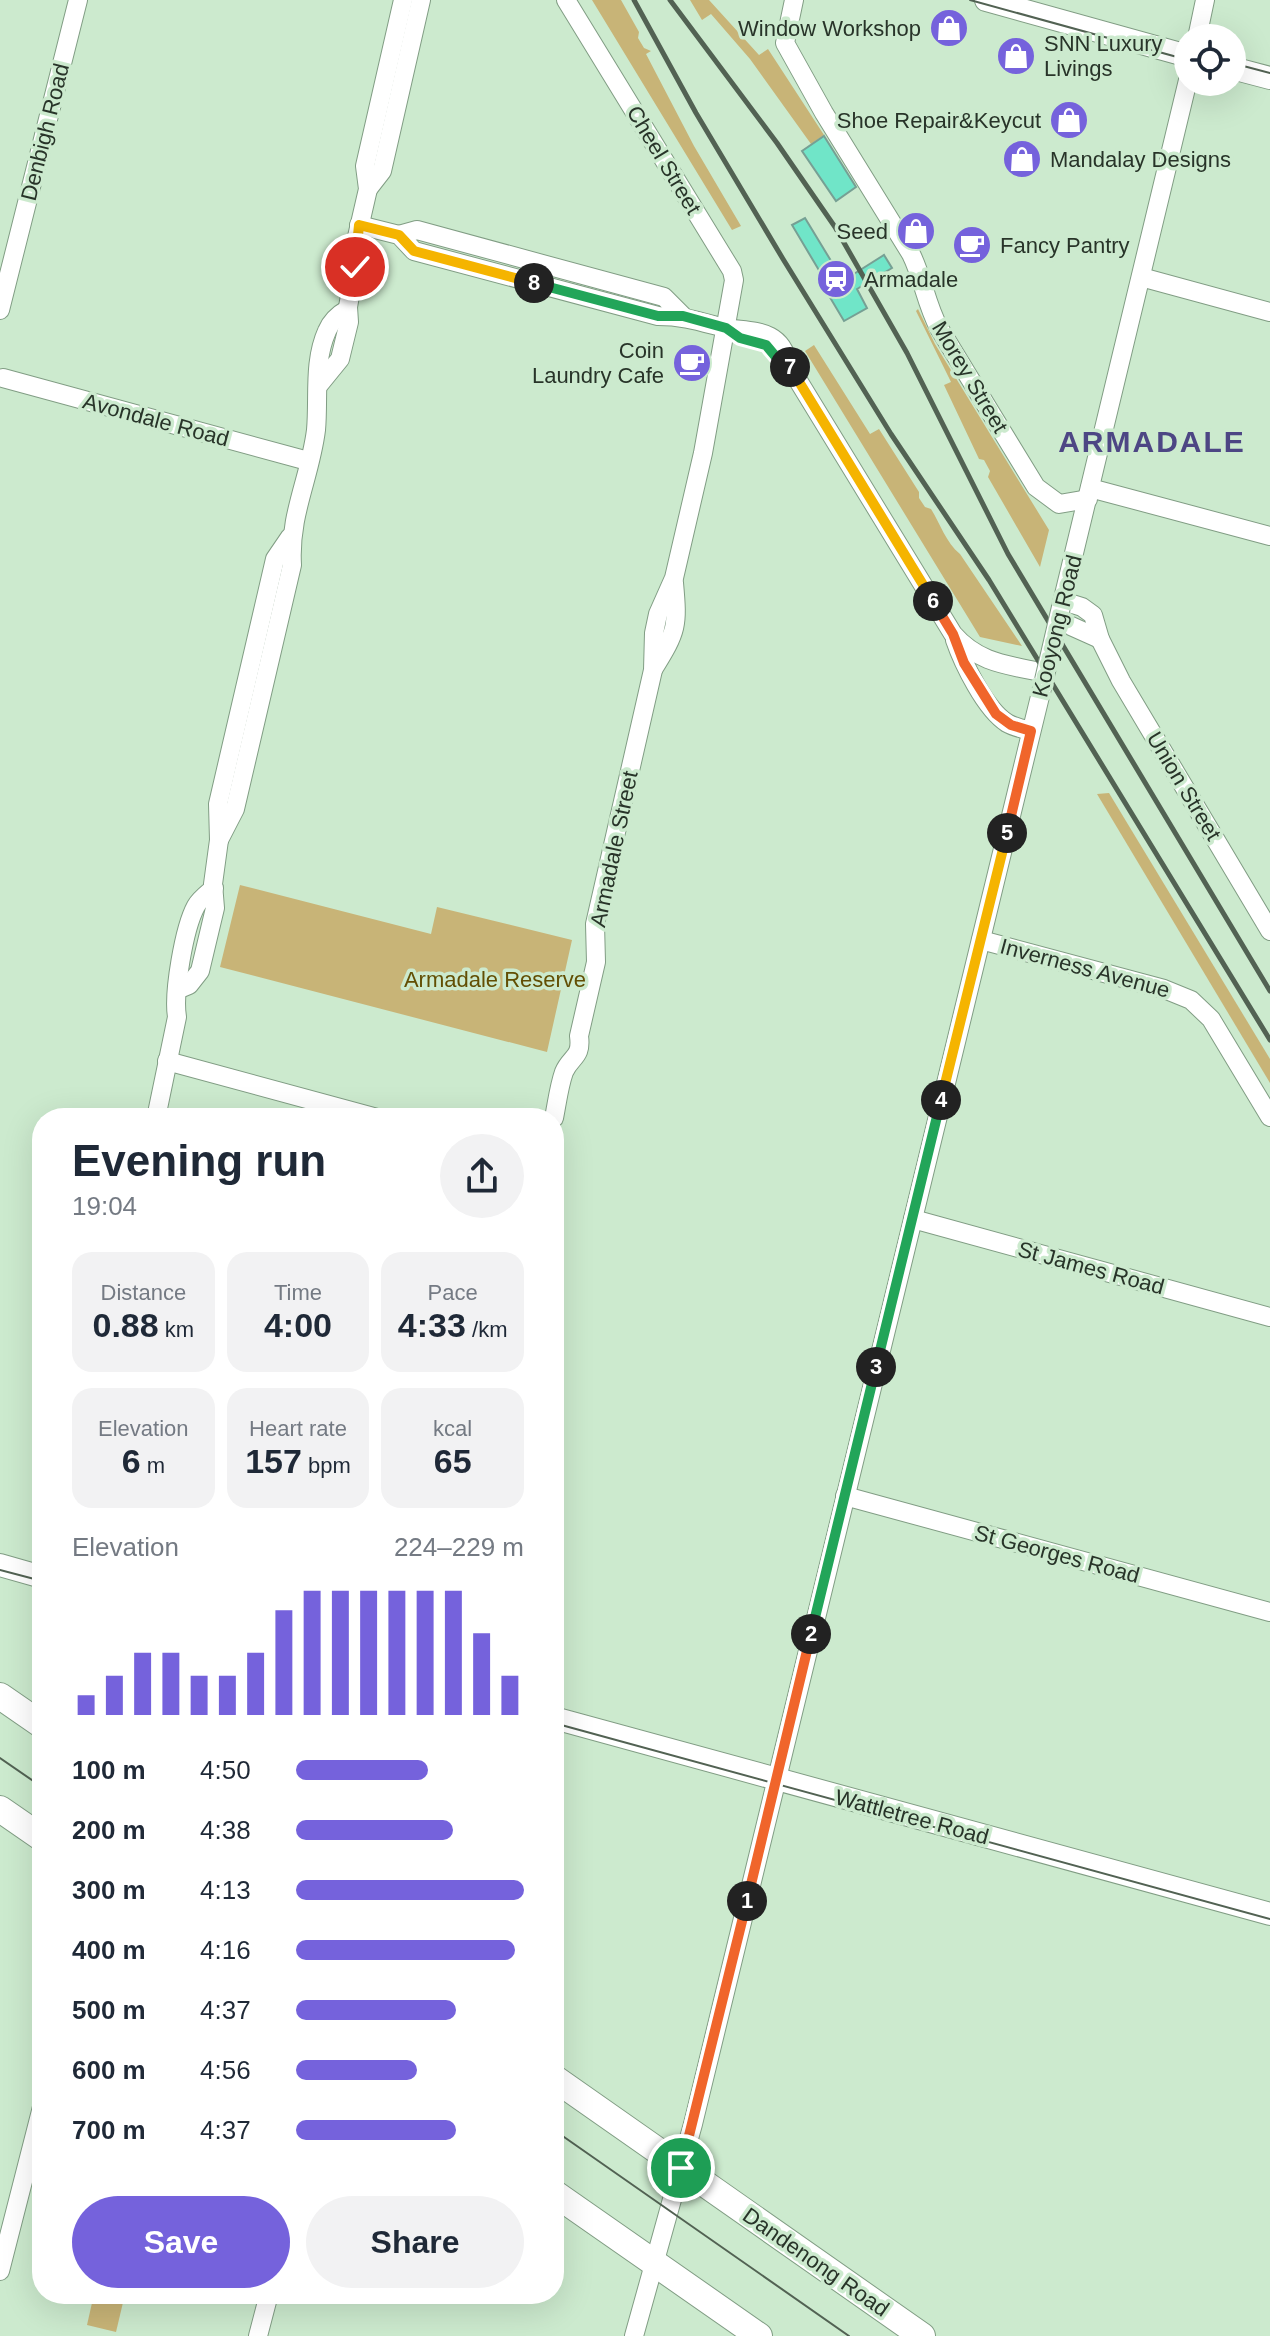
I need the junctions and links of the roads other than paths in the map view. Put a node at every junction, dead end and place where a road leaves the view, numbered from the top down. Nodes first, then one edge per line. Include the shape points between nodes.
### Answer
1 (78, 0) edge
2 (403, 0) edge
3 (421, 0) edge
4 (566, 0) edge
5 (794, 0) edge
6 (986, 0) edge
7 (1205, 0) edge
8 (1200, 24) edge
9 (1174, 52) edge
10 (1246, 72) edge
11 (1270, 78) edge
12 (1184, 96) edge
13 (368, 189) junction
14 (359, 225) junction
15 (399, 235) junction
16 (498, 252) junction
17 (517, 257) junction
18 (492, 272) junction
19 (512, 277) junction
20 (1141, 277) junction
21 (592, 278) junction
22 (587, 297) junction
23 (0, 310) edge
24 (1270, 312) edge
25 (683, 316) junction
26 (726, 328) junction
27 (1, 375) edge
28 (308, 461) junction
29 (1089, 493) junction
30 (1270, 536) edge
31 (1063, 614) junction
32 (953, 634) junction
33 (1100, 639) junction
34 (1042, 675) junction
35 (1031, 731) junction
36 (1270, 931) edge
37 (981, 940) junction
38 (167, 1061) junction
39 (158, 1108) edge
40 (340, 1108) edge
41 (556, 1108) edge
42 (1270, 1117) edge
43 (913, 1219) junction
44 (1270, 1317) edge
45 (845, 1496) junction
46 (0, 1565) edge
47 (32, 1574) edge
48 (1270, 1612) edge
49 (0, 1696) edge
50 (32, 1718) edge
51 (564, 1721) edge
52 (776, 1779) junction
53 (0, 1809) edge
54 (32, 1831) edge
55 (1270, 1914) edge
56 (564, 2085) edge
57 (32, 2146) edge
58 (681, 2168) junction
59 (564, 2200) edge
60 (654, 2263) junction
61 (0, 2271) edge
62 (266, 2304) edge
63 (258, 2336) edge
64 (634, 2336) edge
65 (759, 2336) edge
66 (922, 2336) edge

1 - 23 street, Denbigh Road
2 - 13 street via 365,166
3 - 13 street via 382,171
4 - 26 street, Cheel Street via 732,271
5 - 29 street, Morey Street via 785,43 911,254 939,328 1036,487 1059,504
6 - 9 main road
7 - 8 street
10 - 11 main road
12 - 20 street, Kooyong Road
13 - 14 street
14 - 15 street
14 - 28 street via 349,322 340,359 318,386
15 - 16 street via 417,230
15 - 18 street via 414,251
16 - 17 street
16 - 18 street
17 - 19 street
17 - 21 street
18 - 19 street
19 - 22 street
20 - 24 street
20 - 29 street, Kooyong Road
21 - 22 street
21 - 25 street via 664,297
22 - 25 street via 658,316
25 - 26 street
26 - 32 street via 766,345 788,364
26 - 41 street, Armadale Street via 674,578 676,628 653,670 595,924 596,962 577,1058 565,1069
27 - 28 street, Avondale Road
28 - 38 street via 274,646 235,809 219,840 215,908 201,967 192,982 177,990
29 - 30 street, Morey Street
29 - 31 street, Kooyong Road
31 - 33 street
31 - 33 street, Union Street via 1082,607 1093,615
31 - 34 street, Kooyong Road, bridge
32 - 34 street via 979,657
32 - 35 street via 964,663 996,714
33 - 36 street, Union Street
34 - 35 street, Kooyong Road
35 - 37 street, Kooyong Road
37 - 42 street, Inverness Avenue via 1191,1000 1211,1019
37 - 43 street, Kooyong Road
38 - 39 street
38 - 40 street
43 - 44 street, St James Road
43 - 45 street, Kooyong Road
45 - 48 street, St Georges Road
45 - 52 street, Kooyong Road
46 - 47 main road
49 - 50 highway
51 - 52 main road, Wattletree Road
52 - 55 main road, Wattletree Road
52 - 58 street, Kooyong Road
53 - 54 highway
56 - 58 highway, Dandenong Road
57 - 61 street
58 - 60 street, Kooyong Road
58 - 66 highway, Dandenong Road
59 - 60 highway
60 - 64 street, Kooyong Road
60 - 65 highway
62 - 63 street

